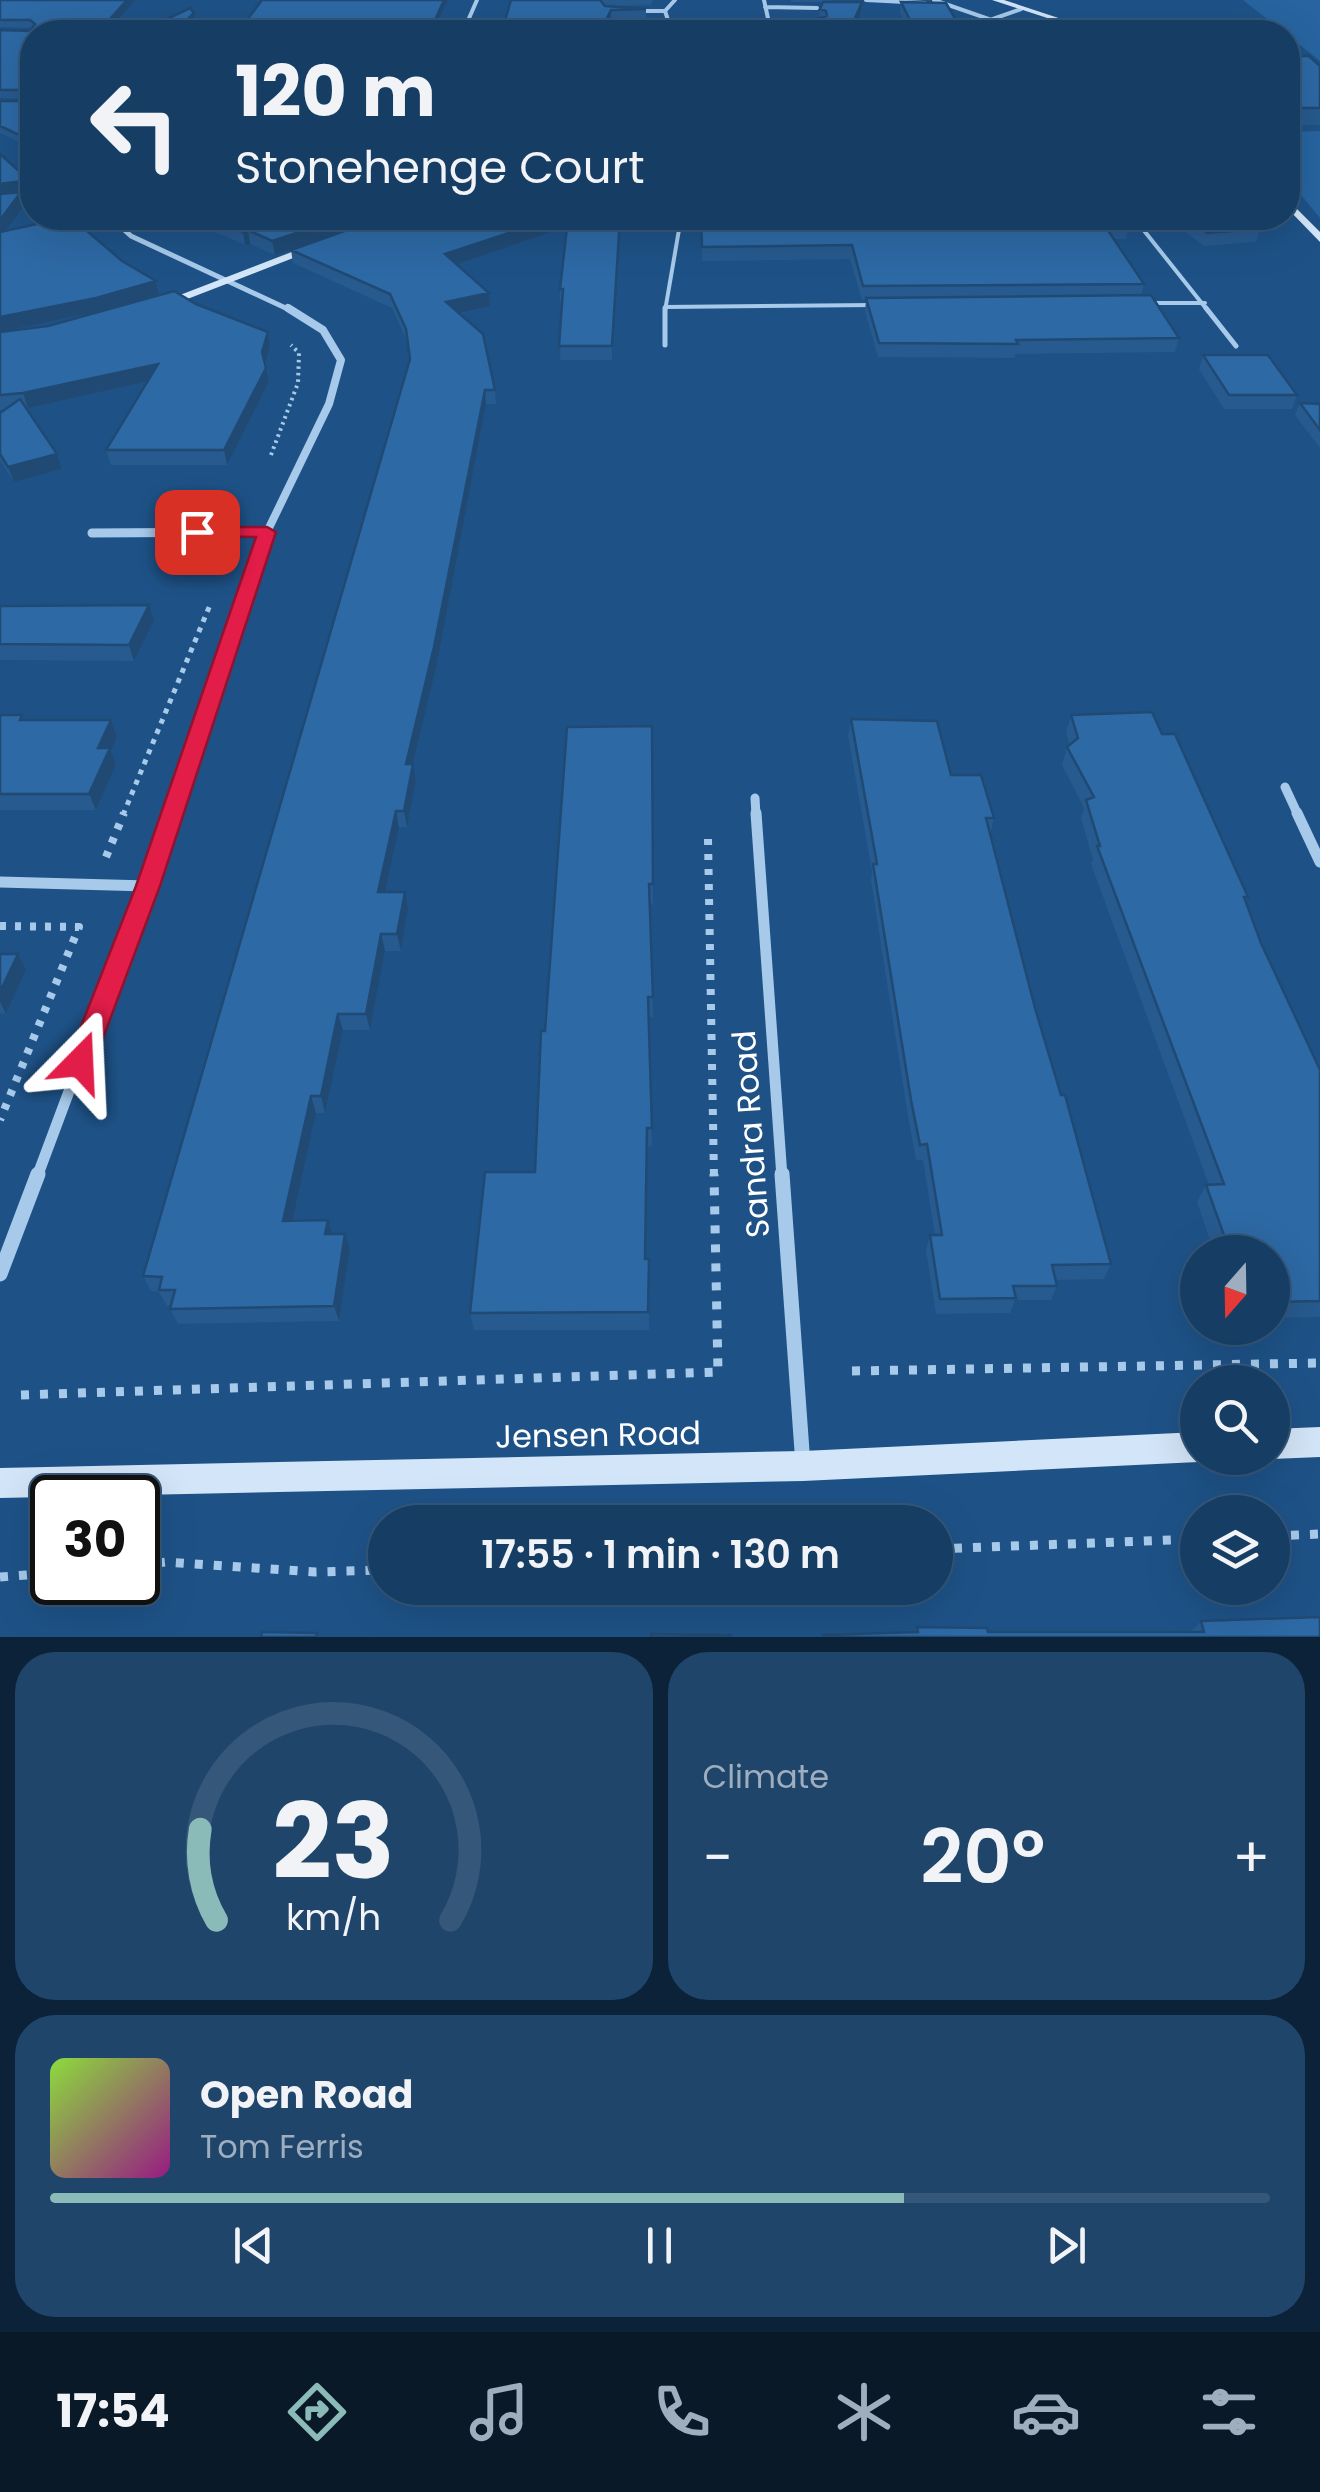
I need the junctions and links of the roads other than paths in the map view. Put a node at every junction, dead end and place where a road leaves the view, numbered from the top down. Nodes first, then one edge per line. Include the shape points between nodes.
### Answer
1 (675, 0) edge
2 (764, 0) edge
3 (866, 0) edge
4 (934, 0) edge
5 (996, 0) edge
6 (940, 3) junction
7 (766, 8) junction
8 (817, 8) edge
9 (1021, 8) junction
10 (626, 11) edge
11 (665, 11) junction
12 (988, 19) junction
13 (668, 20) edge
14 (769, 20) edge
15 (991, 20) edge
16 (1058, 20) edge
17 (1300, 216) edge
18 (125, 230) edge
19 (679, 230) edge
20 (1144, 230) edge
21 (1320, 239) edge
22 (330, 241) edge
23 (225, 280) junction
24 (1147, 303) edge
25 (1205, 303) junction
26 (877, 305) edge
27 (665, 307) junction
28 (152, 308) edge
29 (666, 345) dead end
30 (1236, 346) dead end
31 (267, 532) junction
32 (92, 533) dead end
33 (1285, 787) dead end
34 (754, 798) dead end
35 (1320, 862) edge
36 (0, 882) edge
37 (148, 886) junction
38 (0, 1274) edge
39 (1320, 1442) edge
40 (1290, 1443) edge
41 (1180, 1449) edge
42 (803, 1466) junction
43 (0, 1483) edge

1 - 11 lane
2 - 7 lane
3 - 6 lane
4 - 6 lane
5 - 9 street
6 - 12 lane
7 - 8 lane
7 - 14 lane
9 - 12 lane
9 - 16 street
10 - 11 lane
11 - 13 lane
12 - 15 lane
17 - 21 street
18 - 23 street
19 - 27 lane
20 - 25 lane
22 - 23 street
23 - 28 street
23 - 31 street via 323,330 341,360 329,404
24 - 25 lane
25 - 30 lane
26 - 27 lane
27 - 29 lane
31 - 32 street
31 - 37 street
33 - 35 street
34 - 42 street, Sandra Road
36 - 37 street
37 - 38 street
39 - 40 street
41 - 42 street, Jensen Road
42 - 43 street, Jensen Road

